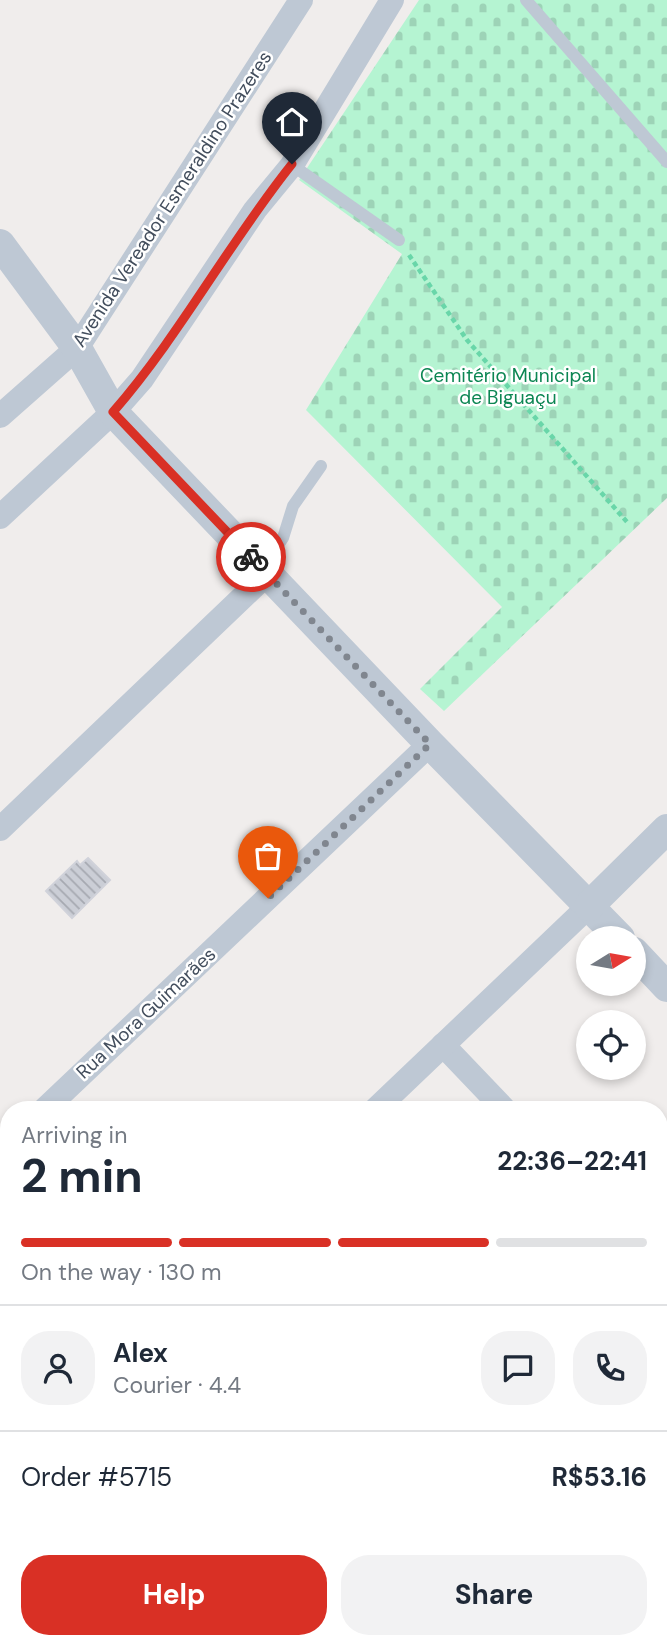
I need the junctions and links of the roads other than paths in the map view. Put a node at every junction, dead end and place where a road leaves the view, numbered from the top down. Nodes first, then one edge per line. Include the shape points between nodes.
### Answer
1 (301, 0) edge
2 (393, 0) edge
3 (526, 0) edge
4 (667, 162) edge
5 (292, 164) junction
6 (399, 240) road end
7 (0, 244) edge
8 (77, 348) junction
9 (113, 412) junction
10 (0, 416) edge
11 (321, 466) dead end
12 (0, 517) edge
13 (265, 571) junction
14 (430, 744) junction
15 (0, 829) edge
16 (667, 830) edge
17 (589, 906) junction
18 (608, 926) edge
19 (646, 964) edge
20 (667, 986) edge
21 (443, 1045) junction
22 (53, 1101) edge
23 (384, 1101) edge
24 (496, 1101) edge

1 - 8 street, Avenida Vereador Esmeraldino Prazeres
2 - 5 street
3 - 4 lane
5 - 6 lane
5 - 9 street via 255,210 149,369
7 - 8 street
8 - 9 street
8 - 10 street, Avenida Vereador Esmeraldino Prazeres
9 - 12 street
9 - 13 street
11 - 13 lane via 293,506
13 - 14 street
13 - 15 street
14 - 17 street
14 - 22 street, Rua Mora Guimarães
16 - 17 street
17 - 18 street
17 - 21 street
19 - 20 street
21 - 23 street
21 - 24 street

